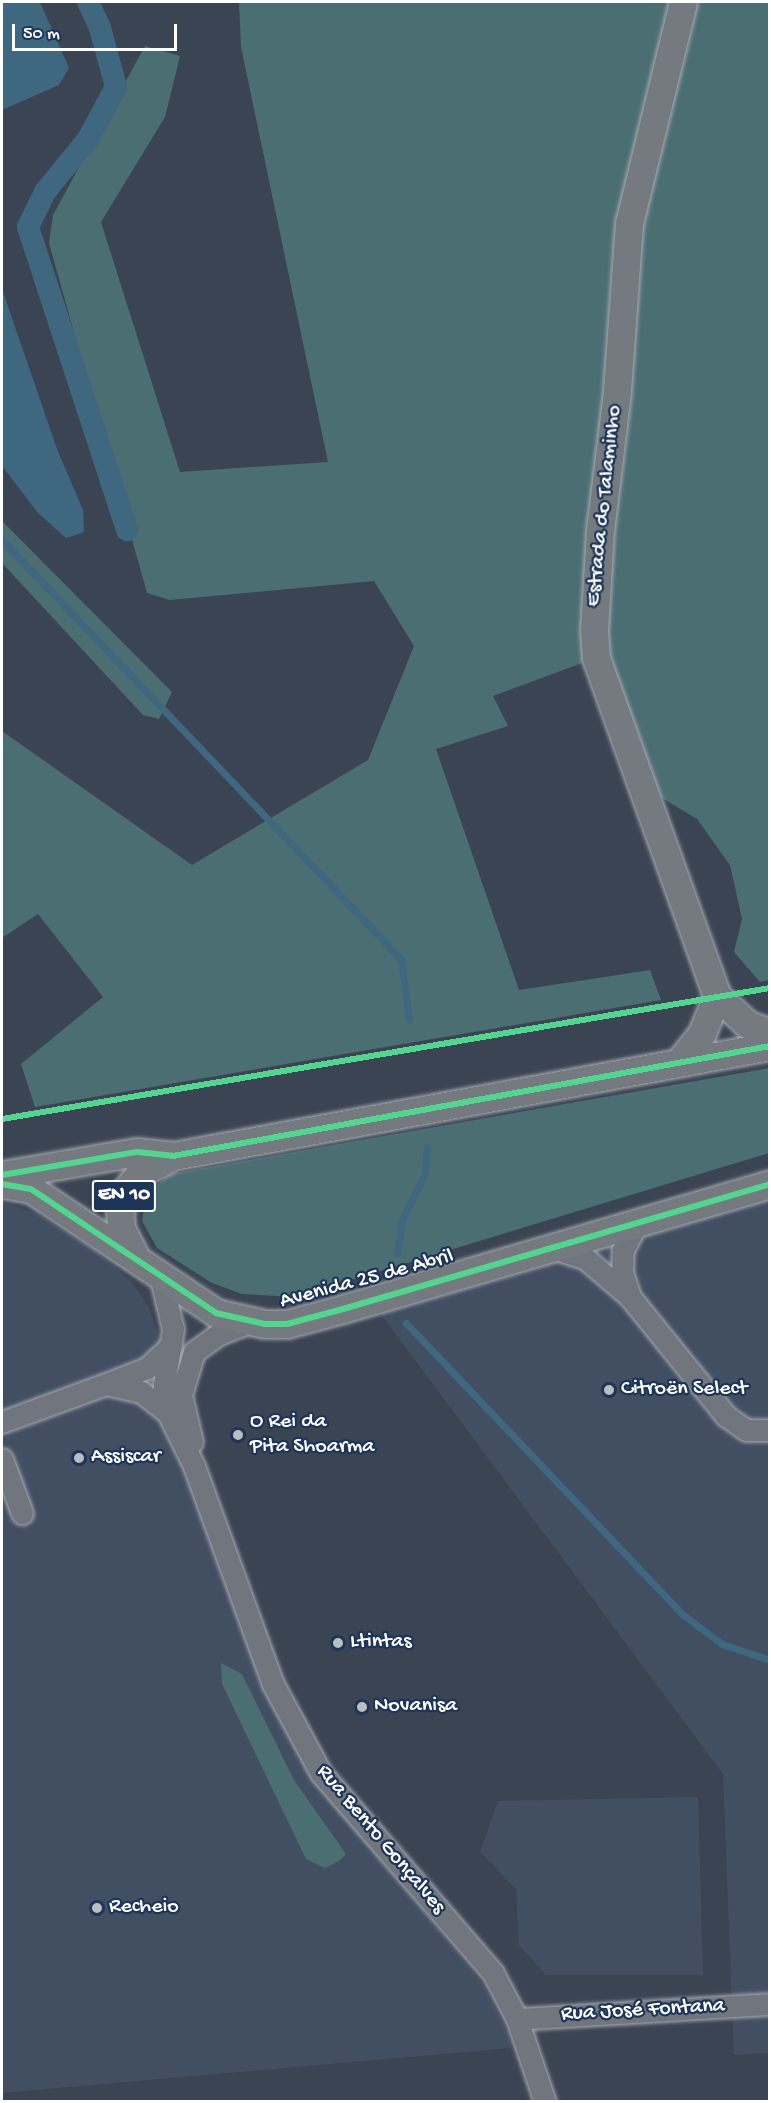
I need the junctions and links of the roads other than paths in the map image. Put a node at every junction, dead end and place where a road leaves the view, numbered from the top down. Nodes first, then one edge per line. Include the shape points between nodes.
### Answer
1 (683, 2) edge
2 (717, 996) junction
3 (770, 1033) edge
4 (770, 1047) edge
5 (678, 1063) junction
6 (172, 1156) junction
7 (2, 1176) edge
8 (2, 1184) edge
9 (770, 1184) edge
10 (648, 1220) junction
11 (550, 1247) junction
12 (135, 1256) junction
13 (161, 1279) junction
14 (630, 1297) junction
15 (250, 1322) junction
16 (171, 1346) junction
17 (106, 1384) junction
18 (168, 1413) junction
19 (2, 1422) edge
20 (770, 1430) edge
21 (2, 1459) edge
22 (194, 1466) junction
23 (22, 1513) dead end
24 (770, 2004) edge
25 (517, 2019) junction
26 (545, 2102) edge

1 - 2 main road, Estrada do Talaminho via 629,223 594,630 596,658
2 - 3 main road via 747,1024
2 - 5 main road via 702,1033
4 - 5 main road, Avenida 25 de Abril / EN 10
5 - 6 main road, Avenida 25 de Abril / EN 10
6 - 7 main road, Avenida 25 de Abril / EN 10 via 137,1152
6 - 12 main road, Avenida 25 de Abril / EN 10 via 140,1173 126,1190 120,1209 121,1229
8 - 12 main road, Avenida 25 de Abril / EN 10 via 32,1190
9 - 10 main road, Avenida 25 de Abril / EN 10
10 - 11 main road, Avenida 25 de Abril / EN 10
10 - 14 street via 633,1230 624,1250 622,1273
11 - 14 street via 586,1259
11 - 15 main road, Avenida 25 de Abril / EN 10 via 286,1324
12 - 13 main road, Avenida 25 de Abril / EN 10
13 - 15 main road, Avenida 25 de Abril / EN 10 via 216,1312
13 - 16 street via 173,1329
14 - 20 street via 726,1416 746,1430
15 - 22 street via 219,1334 194,1352 182,1395
16 - 17 street via 147,1368
16 - 18 street via 164,1385
17 - 18 street via 141,1392
17 - 19 street
18 - 22 street
21 - 23 street
22 - 25 street, Rua Bento Gonçalves via 273,1684 321,1773 493,1973
24 - 25 street, Rua José Fontana
25 - 26 street, Rua Bento Gonçalves

